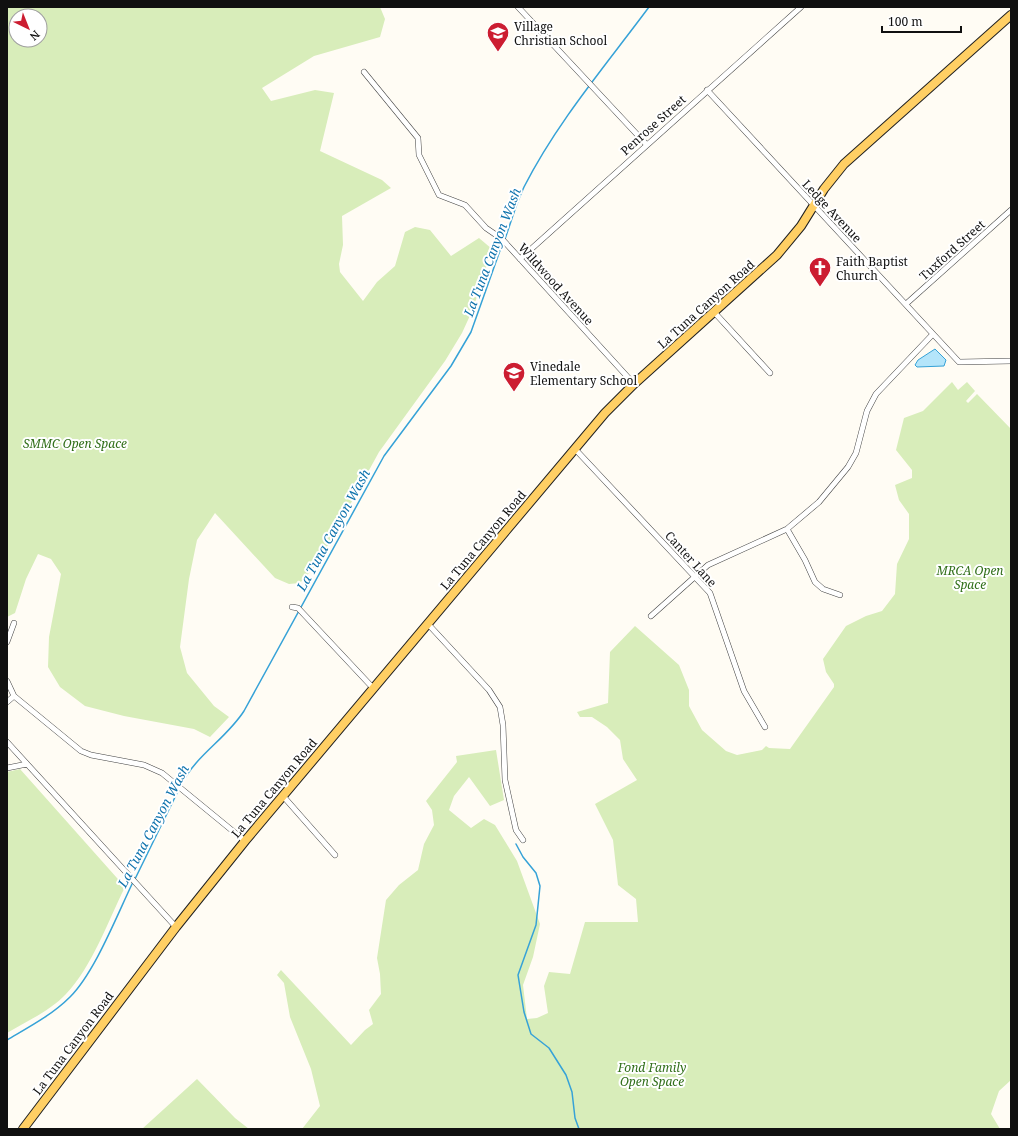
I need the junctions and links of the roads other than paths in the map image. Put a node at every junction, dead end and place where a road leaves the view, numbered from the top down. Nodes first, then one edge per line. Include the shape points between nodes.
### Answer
1 (518, 7) edge
2 (800, 7) edge
3 (1011, 14) edge
4 (364, 72) dead end
5 (707, 90) junction
6 (646, 144) junction
7 (814, 206) junction
8 (1011, 210) edge
9 (520, 259) junction
10 (906, 304) junction
11 (714, 312) junction
12 (933, 334) junction
13 (1011, 361) edge
14 (770, 374) dead end
15 (634, 384) junction
16 (575, 449) junction
17 (787, 529) junction
18 (695, 576) junction
19 (840, 595) dead end
20 (292, 607) dead end
21 (651, 616) dead end
22 (14, 623) dead end
23 (428, 624) junction
24 (7, 642) edge
25 (7, 681) edge
26 (374, 689) junction
27 (14, 696) junction
28 (7, 702) edge
29 (765, 727) dead end
30 (7, 742) edge
31 (27, 764) junction
32 (7, 768) edge
33 (284, 796) junction
34 (523, 840) dead end
35 (245, 841) junction
36 (335, 855) dead end
37 (176, 927) junction
38 (23, 1129) edge

1 - 6 street
2 - 5 street, Penrose Street
3 - 7 main road, La Tuna Canyon Road via 844,164
4 - 9 street, Wildwood Avenue via 418,138 419,155 439,195 465,205
5 - 6 street, Penrose Street
5 - 7 street, Ledge Avenue
6 - 9 street, Penrose Street
7 - 10 street, Ledge Avenue
7 - 11 main road, La Tuna Canyon Road via 782,250
8 - 10 street, Tuxford Street
9 - 15 street, Wildwood Avenue
10 - 12 street, Ledge Avenue
11 - 14 street
11 - 15 main road, La Tuna Canyon Road
12 - 13 street, Ledge Avenue via 959,362
12 - 17 street via 876,394 867,411 858,450 848,467 819,502
15 - 16 main road, La Tuna Canyon Road
16 - 18 street, Canter Lane
16 - 23 main road, La Tuna Canyon Road
17 - 18 street via 717,559
17 - 19 street via 815,582 823,589
18 - 21 street
18 - 29 street, Canter Lane via 713,599 744,691
20 - 26 street via 298,608
22 - 24 street
23 - 26 main road, La Tuna Canyon Road
23 - 34 street via 489,690 500,707 505,780 516,830
25 - 27 street
26 - 33 main road, La Tuna Canyon Road
27 - 28 street
27 - 35 street via 82,751 144,765 162,773
30 - 31 street
31 - 32 street
31 - 37 street
33 - 35 main road, La Tuna Canyon Road
33 - 36 street
35 - 37 main road, La Tuna Canyon Road
37 - 38 main road, La Tuna Canyon Road

